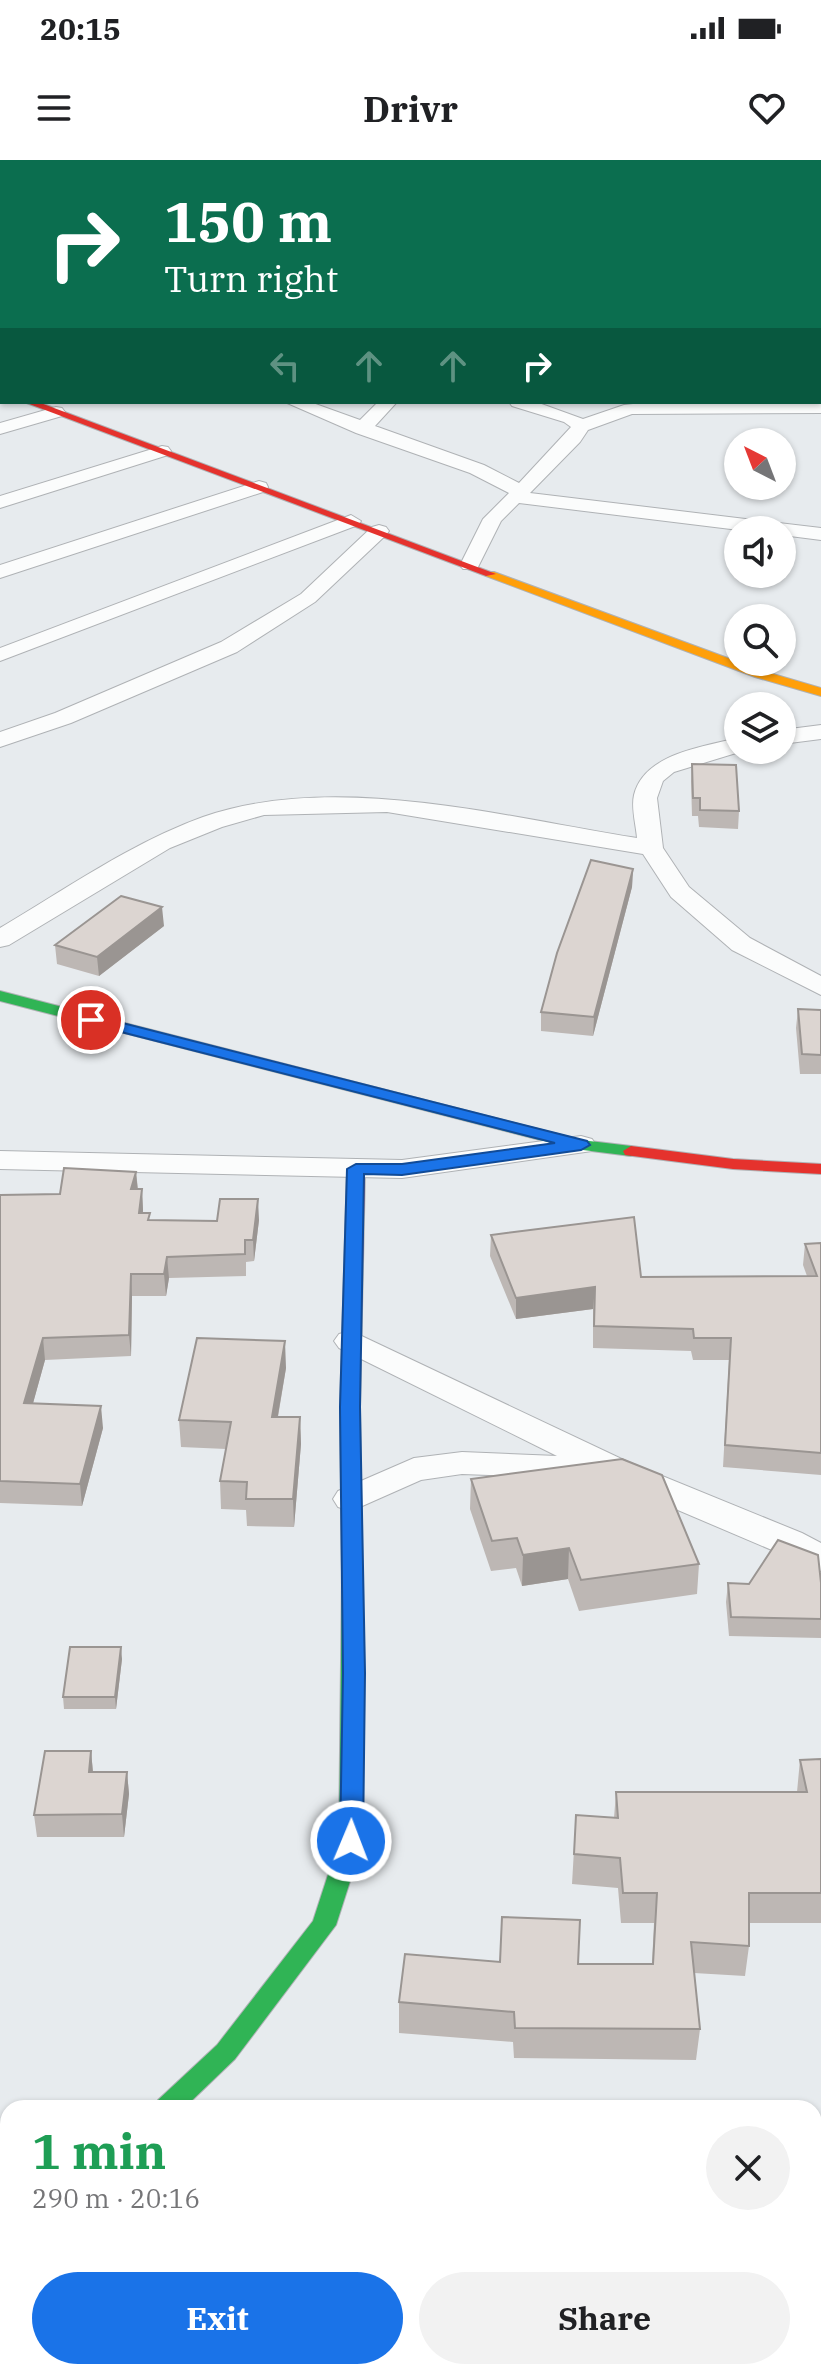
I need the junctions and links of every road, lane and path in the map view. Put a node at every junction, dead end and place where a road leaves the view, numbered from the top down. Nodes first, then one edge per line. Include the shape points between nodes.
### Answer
1 (34, 404) edge
2 (299, 404) edge
3 (386, 404) edge
4 (524, 404) edge
5 (821, 408) edge
6 (56, 412) junction
7 (581, 426) junction
8 (0, 429) edge
9 (362, 429) junction
10 (162, 451) junction
11 (259, 487) junction
12 (517, 494) junction
13 (0, 502) edge
14 (351, 521) junction
15 (379, 531) junction
16 (821, 534) edge
17 (470, 565) junction
18 (0, 572) edge
19 (0, 655) edge
20 (821, 692) edge
21 (821, 732) edge
22 (796, 735) edge
23 (0, 740) edge
24 (724, 749) edge
25 (651, 848) junction
26 (0, 939) edge
27 (821, 987) edge
28 (0, 996) edge
29 (581, 1145) junction
30 (0, 1160) edge
31 (356, 1169) junction
32 (821, 1169) edge
33 (351, 1341) junction
34 (615, 1470) junction
35 (351, 1499) junction
36 (821, 1559) edge
37 (175, 2100) edge

1 - 6 street
2 - 9 street
3 - 9 street
4 - 7 street
5 - 7 street via 654,407 630,409
6 - 8 street
6 - 10 street
7 - 12 street
9 - 12 street via 477,469
10 - 11 street
10 - 13 street
11 - 14 street
11 - 18 street
12 - 16 street
12 - 17 street via 493,519
14 - 15 street
14 - 19 street
15 - 17 street
15 - 23 street via 308,598 229,647
17 - 20 street via 759,674
21 - 22 street
24 - 25 street via 666,767 652,778 645,798
25 - 26 street via 387,805 263,808 161,843
25 - 27 street via 680,892 741,944
28 - 29 street
29 - 31 street via 402,1169
29 - 32 street
30 - 31 street
31 - 33 street
33 - 34 street
33 - 35 street
34 - 35 street via 462,1463 414,1469
34 - 36 street
35 - 37 street via 351,1841 324,1925 226,2052

